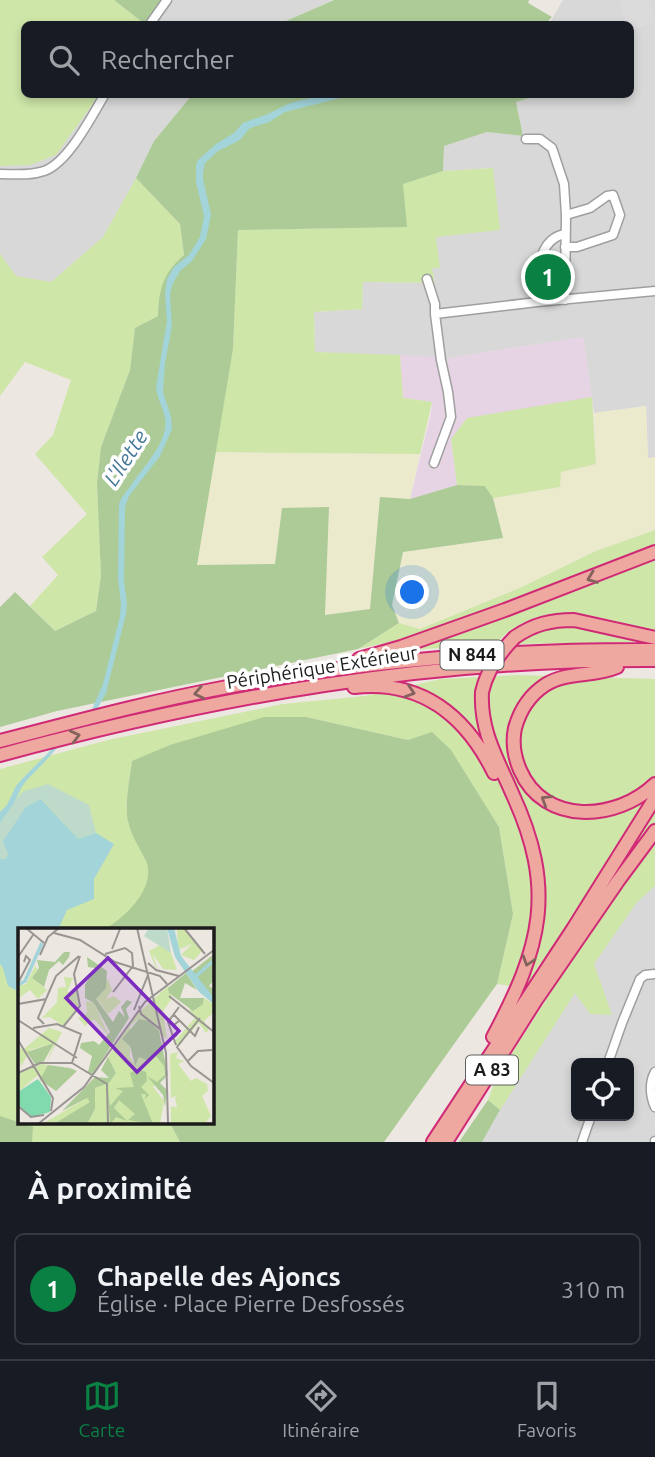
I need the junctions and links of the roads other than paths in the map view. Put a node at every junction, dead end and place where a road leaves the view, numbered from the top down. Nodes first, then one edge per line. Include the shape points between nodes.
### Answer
1 (167, 0) edge
2 (152, 21) edge
3 (103, 98) edge
4 (526, 139) dead end
5 (0, 174) edge
6 (566, 215) junction
7 (565, 234) junction
8 (565, 247) junction
9 (427, 279) dead end
10 (655, 291) edge
11 (565, 300) junction
12 (537, 302) junction
13 (435, 314) junction
14 (434, 463) dead end
15 (655, 552) edge
16 (655, 638) edge
17 (655, 650) edge
18 (655, 660) edge
19 (532, 662) junction
20 (617, 667) junction
21 (655, 667) edge
22 (291, 676) junction
23 (320, 685) junction
24 (105, 721) junction
25 (0, 741) edge
26 (0, 755) edge
27 (655, 784) edge
28 (655, 798) edge
29 (655, 809) edge
30 (526, 828) junction
31 (655, 831) edge
32 (578, 930) junction
33 (564, 951) junction
34 (655, 974) edge
35 (610, 1058) edge
36 (655, 1072) edge
37 (477, 1073) junction
38 (655, 1107) edge
39 (589, 1121) edge
40 (433, 1142) edge
41 (446, 1142) edge
42 (582, 1142) edge

1 - 2 street
3 - 5 street via 57,163 44,171
4 - 6 street via 540,139 552,148 564,184
6 - 7 street
6 - 8 street via 613,195 620,215 613,235
7 - 8 street
7 - 12 street via 543,252
8 - 11 street
9 - 13 street
10 - 11 street
11 - 12 street
12 - 13 street
13 - 14 street via 451,417
15 -> 22 highway via 401,647 302,668
16 - 30 highway, bridge via 562,620 541,623 515,637 500,653 482,692 482,718 489,745
17 - 22 highway, N 844 via 474,655
18 - 19 highway, Périphérique Extérieur / N 844
19 - 20 highway via 536,668
19 - 23 highway, Périphérique Extérieur / N 844
20 - 21 highway
27 -> 20 highway via 620,807 581,812 541,798 518,766 514,734 522,709 533,695 558,678
22 -> 24 highway, N 844 via 213,690
23 - 24 highway, Périphérique Extérieur / N 844
23 -> 30 highway via 334,690 395,688 441,707 473,738
24 - 25 highway, N 844
26 -> 24 highway, Périphérique Extérieur / N 844
28 - 32 highway
29 - 32 highway
30 -> 37 highway via 538,877 536,931 520,982
31 - 32 highway
32 - 33 highway
33 - 37 highway, A 83
33 - 41 highway, A 83
34 - 35 street via 640,979
36 - 38 street via 651,1082
37 - 40 highway, A 83
39 - 42 street

